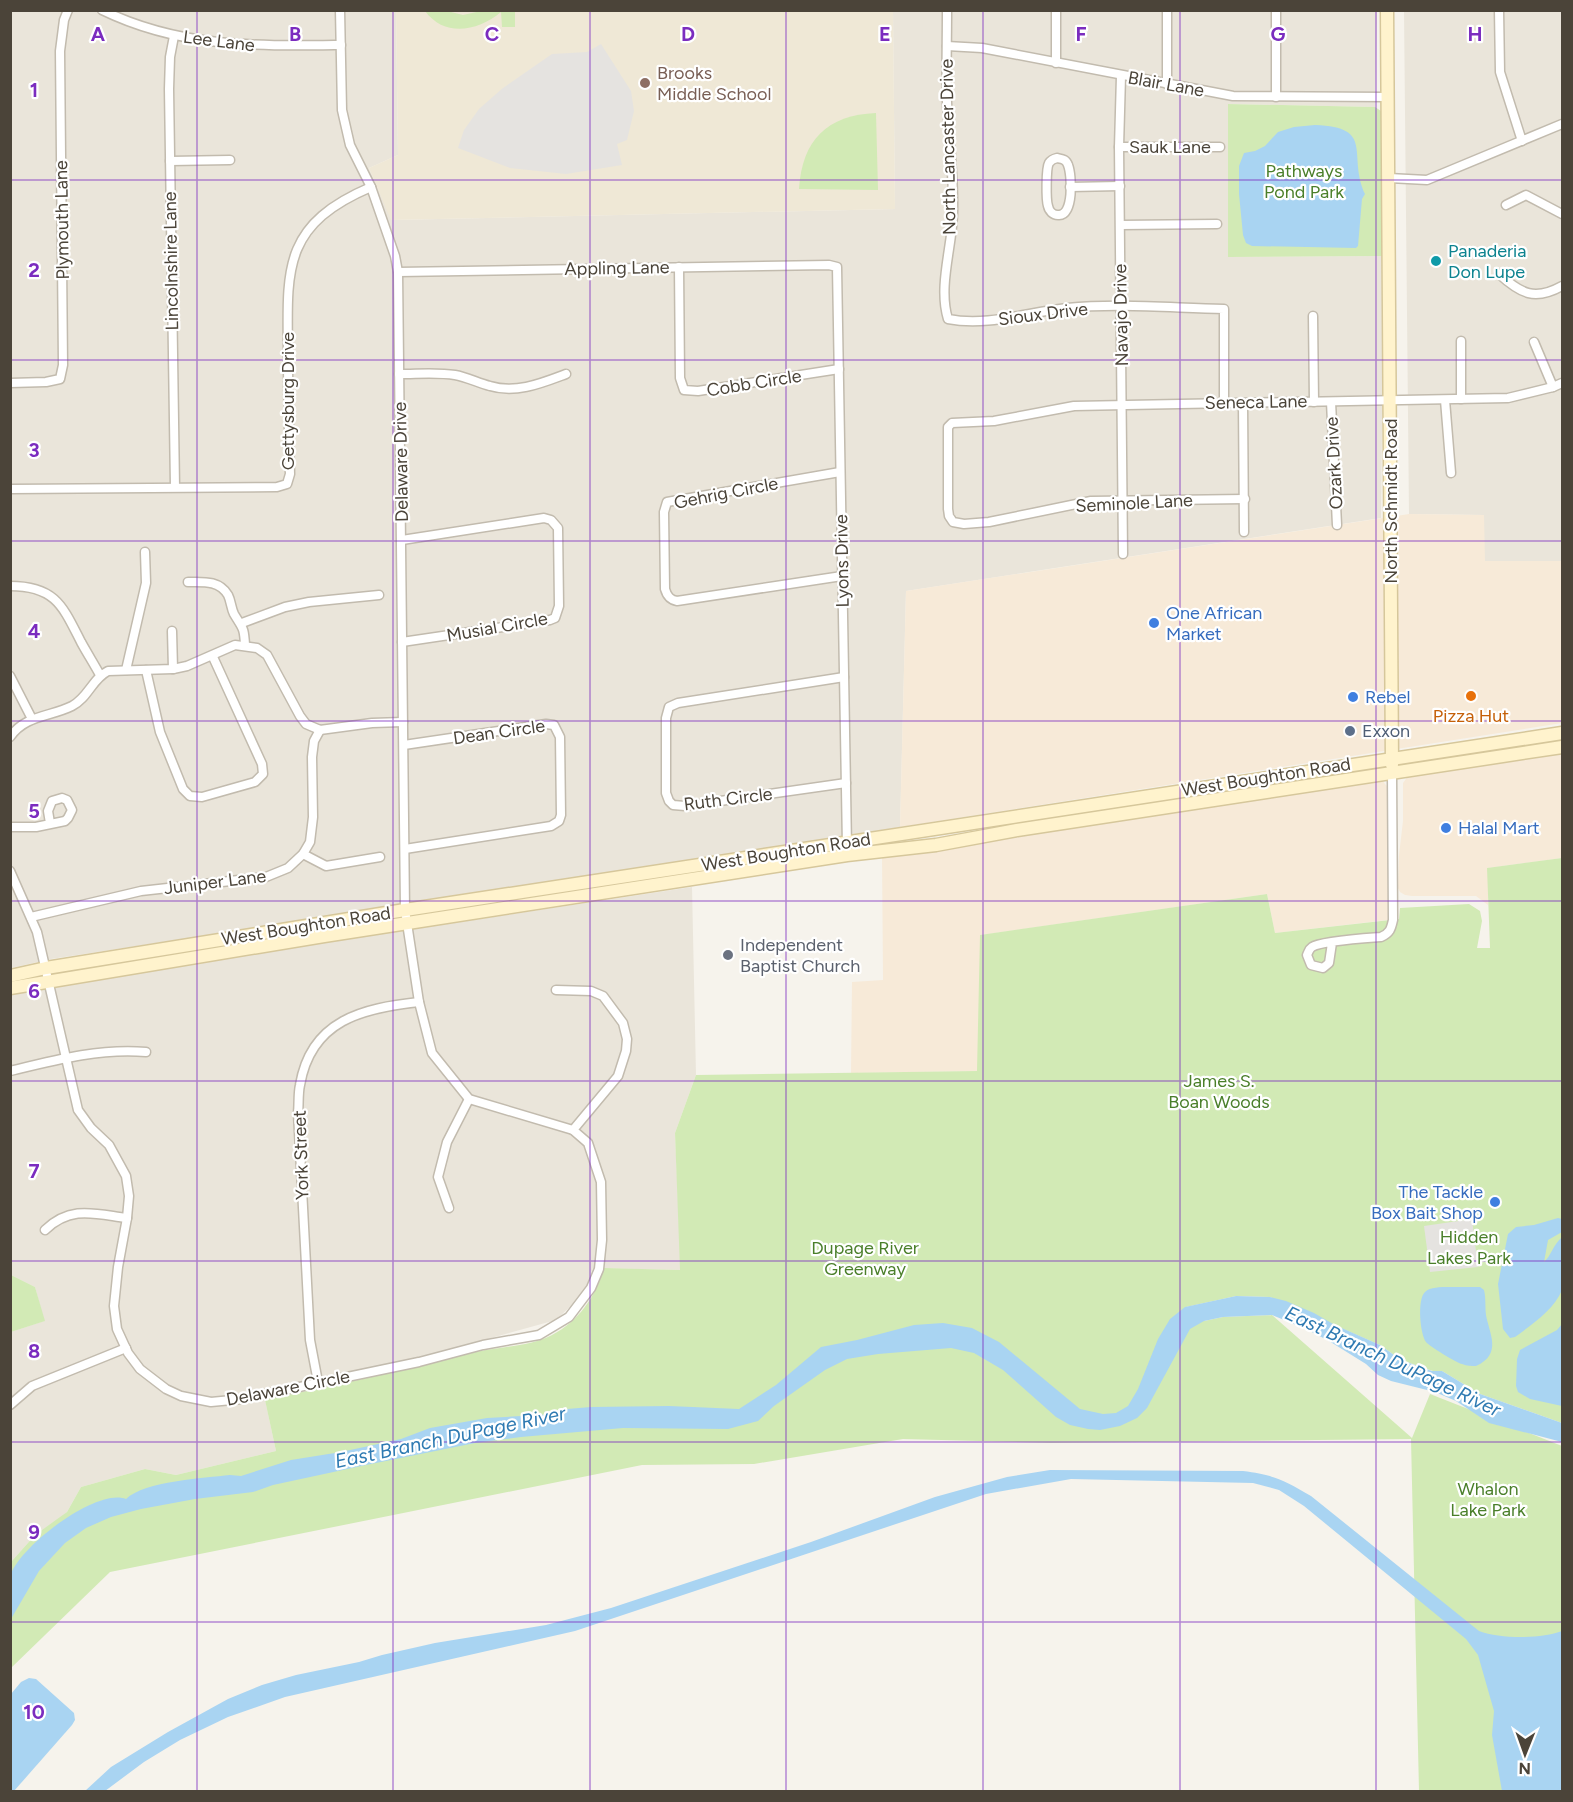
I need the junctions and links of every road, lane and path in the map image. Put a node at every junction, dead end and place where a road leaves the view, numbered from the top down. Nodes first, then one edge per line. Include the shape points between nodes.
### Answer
1 (68, 10) edge
2 (102, 10) edge
3 (340, 10) edge
4 (947, 10) edge
5 (1056, 10) edge
6 (1167, 10) edge
7 (1276, 10) edge
8 (1387, 10) edge
9 (1499, 10) edge
10 (174, 36) junction
11 (341, 45) junction
12 (947, 46) junction
13 (1056, 63) junction
14 (1121, 76) junction
15 (1167, 84) junction
16 (1276, 97) junction
17 (1388, 97) junction
18 (1563, 124) edge
19 (1522, 141) junction
20 (1119, 147) junction
21 (1220, 147) dead end
22 (230, 160) dead end
23 (170, 161) junction
24 (1389, 178) junction
25 (1120, 186) junction
26 (371, 187) junction
27 (1070, 187) junction
28 (1506, 205) dead end
29 (1563, 214) edge
30 (1217, 224) dead end
31 (1121, 225) junction
32 (679, 267) junction
33 (837, 267) joint
34 (398, 272) junction
35 (1500, 274) dead end
36 (1563, 286) edge
37 (1121, 307) junction
38 (1313, 316) dead end
39 (948, 319) joint
40 (1461, 341) dead end
41 (1534, 342) dead end
42 (839, 369) junction
43 (399, 374) junction
44 (566, 374) dead end
45 (10, 383) edge
46 (1563, 383) edge
47 (1553, 387) junction
48 (1461, 399) junction
49 (1391, 400) junction
50 (1445, 400) junction
51 (1314, 402) junction
52 (1331, 402) junction
53 (1224, 403) junction
54 (1243, 403) junction
55 (1123, 404) junction
56 (840, 472) junction
57 (1451, 473) dead end
58 (175, 487) junction
59 (10, 489) edge
60 (1245, 500) junction
61 (1123, 501) junction
62 (953, 522) joint
63 (1337, 525) dead end
64 (1244, 532) dead end
65 (402, 540) junction
66 (145, 552) dead end
67 (1123, 554) dead end
68 (842, 576) junction
69 (188, 582) dead end
70 (10, 586) edge
71 (379, 595) dead end
72 (242, 623) junction
73 (172, 632) dead end
74 (402, 642) junction
75 (245, 645) junction
76 (213, 657) junction
77 (173, 669) junction
78 (126, 670) junction
79 (146, 670) junction
80 (100, 675) junction
81 (10, 676) edge
82 (844, 677) junction
83 (32, 719) junction
84 (403, 722) junction
85 (320, 729) junction
86 (1563, 733) edge
87 (10, 737) edge
88 (404, 745) junction
89 (1563, 747) edge
90 (1392, 757) junction
91 (1392, 774) junction
92 (846, 783) junction
93 (50, 823) dead end
94 (10, 827) edge
95 (916, 832) junction
96 (915, 847) junction
97 (405, 849) junction
98 (847, 849) junction
99 (303, 854) junction
100 (380, 858) dead end
101 (753, 864) junction
102 (10, 871) edge
103 (15, 891) edge
104 (405, 909) junction
105 (31, 917) junction
106 (407, 923) junction
107 (1332, 943) dead end
108 (46, 968) junction
109 (10, 975) edge
110 (47, 981) junction
111 (10, 988) edge
112 (556, 990) dead end
113 (419, 1002) junction
114 (146, 1052) dead end
115 (67, 1057) junction
116 (10, 1071) edge
117 (469, 1099) junction
118 (573, 1130) junction
119 (449, 1208) dead end
120 (128, 1218) junction
121 (45, 1230) dead end
122 (126, 1348) junction
123 (318, 1382) junction
124 (10, 1405) edge

1 - 45 street, Plymouth Lane via 60,51 63,365 60,379
2 - 10 street, Lee Lane
3 - 11 street, Delaware Drive
4 - 12 street, North Lancaster Drive
5 - 13 street
6 - 15 street
7 - 16 street
8 - 17 main road, North Schmidt Road
9 - 19 street via 1500,72
10 - 11 street, Lee Lane via 248,46
10 - 23 street, Lincolnshire Lane via 169,71
11 - 26 street, Delaware Drive via 345,126
12 - 13 street, Blair Lane via 982,48
12 - 39 street, North Lancaster Drive via 953,215 945,278
13 - 14 street, Blair Lane
14 - 15 street, Blair Lane
14 - 20 street, Navajo Drive
15 - 16 street, Blair Lane via 1233,96
16 - 17 street, Blair Lane
17 - 24 main road, North Schmidt Road
18 - 19 street
19 - 24 street via 1427,180
20 - 21 street, Sauk Lane
20 - 25 street, Navajo Drive
22 - 23 street
23 - 58 street, Lincolnshire Lane
24 - 49 main road, North Schmidt Road
25 - 27 street
25 - 31 street, Navajo Drive
26 - 34 street, Delaware Drive
26 - 58 street, Gettysburg Drive via 344,199 319,217 303,238 292,263 287,299 287,484
27 - 27 street via 1067,211 1061,215 1051,212 1051,161 1066,161
28 - 29 street via 1526,195
30 - 31 street
31 - 37 street, Navajo Drive
32 - 33 street, Appling Lane
32 - 34 street, Appling Lane
32 - 42 street, Cobb Circle via 680,378 684,390 699,391
33 - 42 street, Lyons Drive
34 - 43 street, Delaware Drive
35 - 36 street via 1530,295
37 - 39 street, Sioux Drive via 1069,308 993,321
37 - 53 street, Sioux Drive via 1224,309
37 - 55 street, Navajo Drive
38 - 51 street
40 - 48 street
41 - 47 street
42 - 56 street, Lyons Drive
43 - 44 street via 458,375 512,389
43 - 65 street, Delaware Drive
46 - 47 street, Seneca Lane
47 - 48 street, Seneca Lane via 1508,398
48 - 50 street, Seneca Lane
49 - 50 street, Seneca Lane
49 - 52 street, Seneca Lane
49 - 90 main road, North Schmidt Road
50 - 57 street
51 - 52 street, Seneca Lane
51 - 54 street, Seneca Lane
52 - 63 street, Ozark Drive
53 - 54 street, Seneca Lane
53 - 55 street, Seneca Lane
54 - 60 street
55 - 61 street, Navajo Drive
55 - 62 street, Seneca Lane via 1074,406 994,421 949,424 948,509
56 - 68 street, Lyons Drive
56 - 68 street, Gehrig Circle via 668,502 664,512 665,589 667,596 677,601
58 - 59 street, Gettysburg Drive
60 - 61 street, Seminole Lane
60 - 64 street
61 - 62 street, Seminole Lane via 1091,501 979,523
61 - 67 street, Navajo Drive
65 - 74 street, Delaware Drive
65 - 74 street, Musial Circle via 551,520 558,531 559,606 555,618 550,620
66 - 78 street via 146,583
68 - 82 street, Lyons Drive
69 - 72 street via 220,586
70 - 80 street via 33,588 56,600 69,615
71 - 72 street via 309,602
72 - 75 street
73 - 77 street
74 - 84 street, Delaware Drive
75 - 76 street via 235,645
75 - 85 street via 267,655 306,724
76 - 77 street
76 - 79 street via 262,764 263,774 255,782 201,797 190,796 183,789 160,732
77 - 79 street
78 - 79 street
78 - 80 street
80 - 83 street via 74,706
81 - 83 street
82 - 92 street, Lyons Drive
82 - 92 street, Ruth Circle via 673,704 666,718 666,793 673,805 685,806
83 - 87 street
84 - 85 street
84 - 88 street, Delaware Drive
85 - 99 street via 312,757 310,842
86 - 90 main road, West Boughton Road
88 - 97 street, Delaware Drive
88 - 97 street, Dean Circle via 554,725 560,737 561,815 551,826
89 - 91 main road, West Boughton Road
90 - 91 main road, North Schmidt Road
90 - 95 main road, West Boughton Road
91 - 96 main road, West Boughton Road
91 - 107 street, North Schmidt Road via 1392,929 1381,937
92 - 98 street, Lyons Drive
93 - 94 street
95 - 96 street
95 - 98 main road, West Boughton Road
96 - 98 main road, West Boughton Road
97 - 104 street, Delaware Drive
98 - 101 main road, West Boughton Road
99 - 100 street via 326,866
99 - 105 street, Juniper Lane via 288,868 266,877 141,891
101 - 104 main road, West Boughton Road
101 - 106 main road, West Boughton Road
102 - 103 street, Delaware Circle
103 - 105 street, Delaware Circle
104 - 106 street, Delaware Drive
104 - 108 main road, West Boughton Road
105 - 108 street, Delaware Circle
106 - 110 main road, West Boughton Road
106 - 113 street
108 - 109 main road, West Boughton Road
108 - 110 street, Delaware Circle
110 - 111 main road, West Boughton Road
110 - 115 street, Delaware Circle
112 - 118 street via 591,991 603,996 623,1023 627,1038 618,1076
113 - 117 street via 432,1053
113 - 123 street, York Street via 357,1013 334,1027 309,1057 300,1084 298,1113 310,1340
114 - 115 street via 123,1050
115 - 116 street
115 - 120 street, Delaware Circle via 78,1110 110,1145 126,1176
117 - 118 street
117 - 119 street via 447,1143 438,1177
118 - 123 street, Delaware Circle via 588,1143 602,1191 598,1269 591,1288 574,1311 539,1335
120 - 121 street via 69,1214
120 - 122 street, Delaware Circle via 114,1306 117,1329
122 - 123 street, Delaware Circle via 140,1369 166,1389 211,1402
122 - 124 street via 32,1386

